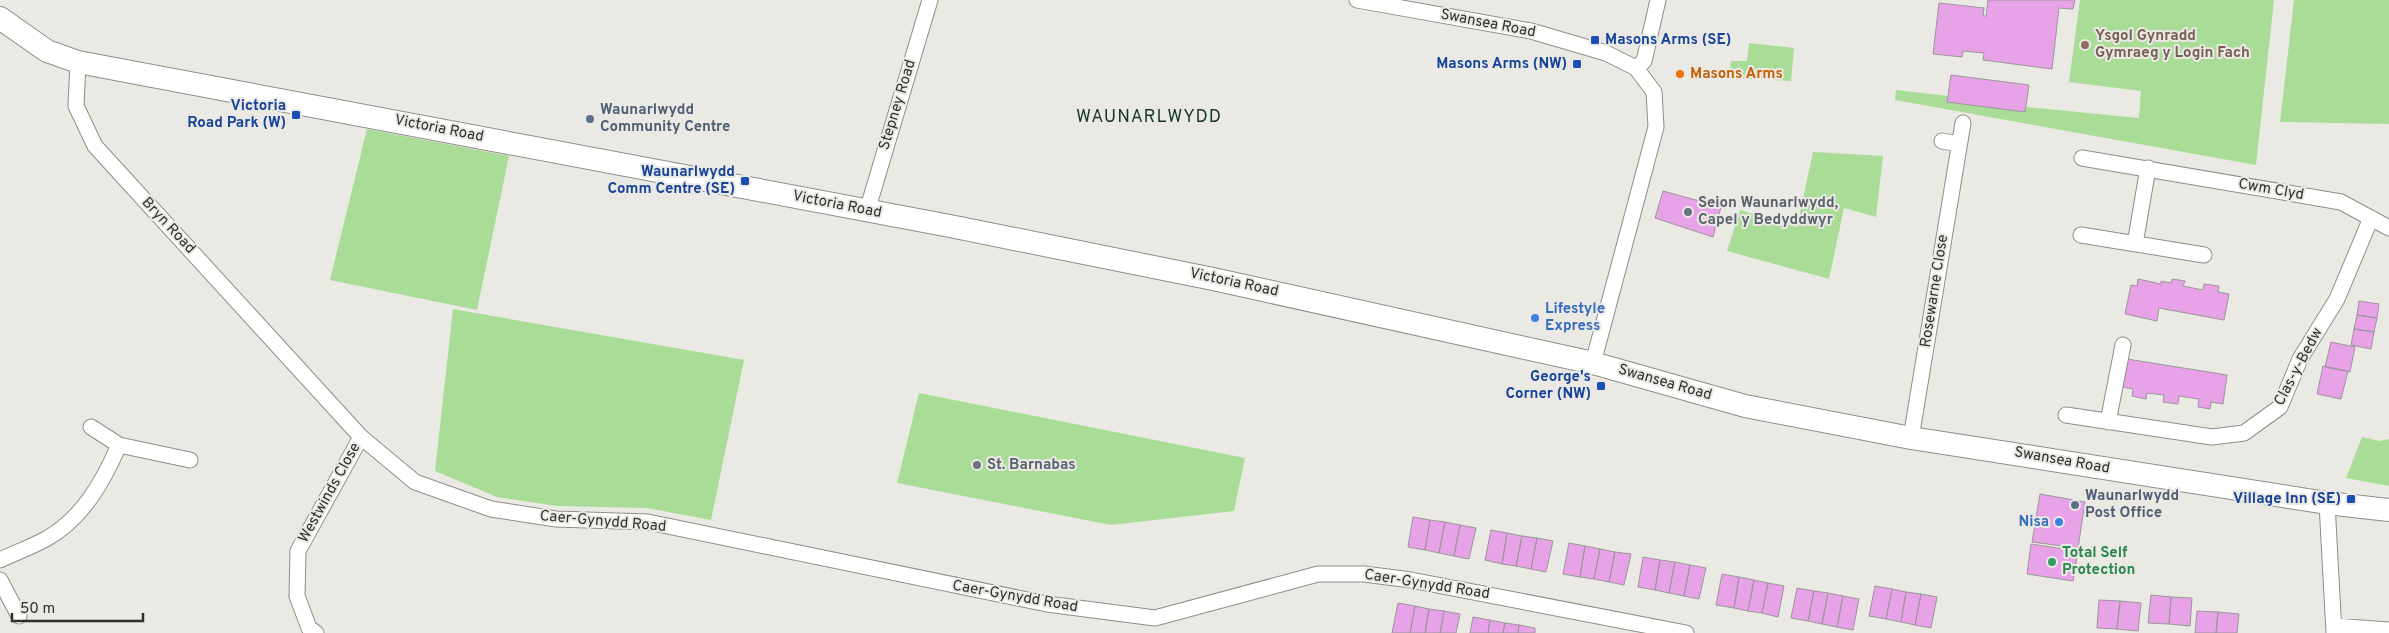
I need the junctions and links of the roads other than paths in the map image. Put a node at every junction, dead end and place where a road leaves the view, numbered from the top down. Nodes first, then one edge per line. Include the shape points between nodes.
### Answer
1 (930, 0) edge
2 (1357, 0) edge
3 (1658, 0) edge
4 (0, 18) edge
5 (78, 62) junction
6 (1636, 68) junction
7 (1963, 123) dead end
8 (1942, 141) dead end
9 (1959, 144) junction
10 (2082, 158) dead end
11 (2148, 168) junction
12 (867, 211) junction
13 (2371, 218) junction
14 (2389, 228) edge
15 (2081, 235) dead end
16 (2134, 244) junction
17 (2204, 255) dead end
18 (2123, 345) dead end
19 (1592, 363) junction
20 (2066, 415) dead end
21 (2108, 422) junction
22 (90, 427) dead end
23 (361, 437) junction
24 (1912, 438) junction
25 (119, 446) junction
26 (190, 460) dead end
27 (2327, 503) junction
28 (2389, 510) edge
29 (0, 560) edge
30 (0, 580) edge
31 (18, 616) dead end
32 (2334, 630) edge
33 (2389, 630) edge
34 (309, 631) edge
35 (1686, 633) edge

1 - 12 street, Stepney Road
2 - 6 street, Swansea Road via 1531,31 1606,53
3 - 6 street via 1644,61
4 - 5 main road via 47,51
5 - 12 main road, Victoria Road
5 - 23 street, Bryn Road via 76,106 94,146
6 - 19 street, Swansea Road via 1654,92 1656,127
7 - 9 street, Rosewarne Close
8 - 9 street
9 - 24 street, Rosewarne Close
10 - 11 street, Cwm Clyd
11 - 13 street, Cwm Clyd via 2341,202
11 - 16 street
12 - 19 main road, Victoria Road via 1214,278
13 - 14 street, Cwm Clyd
13 - 21 street, Clas-y-Bedw via 2337,299 2300,359 2280,407 2244,433 2212,437
15 - 16 street
16 - 17 street
18 - 21 street
19 - 24 main road, Swansea Road via 1746,406
20 - 21 street, Clas-y-Bedw
22 - 25 street
23 - 34 street, Westwinds Close via 298,551 297,596
23 - 35 street, Caer-Gynydd Road via 415,482 491,509 556,519 648,522 1047,604 1155,618 1318,574 1364,574 1411,580
24 - 27 main road, Swansea Road
25 - 26 street
25 - 29 street via 84,508 48,538
27 - 28 main road, Swansea Road
27 - 32 street
30 - 31 street
32 - 33 street

